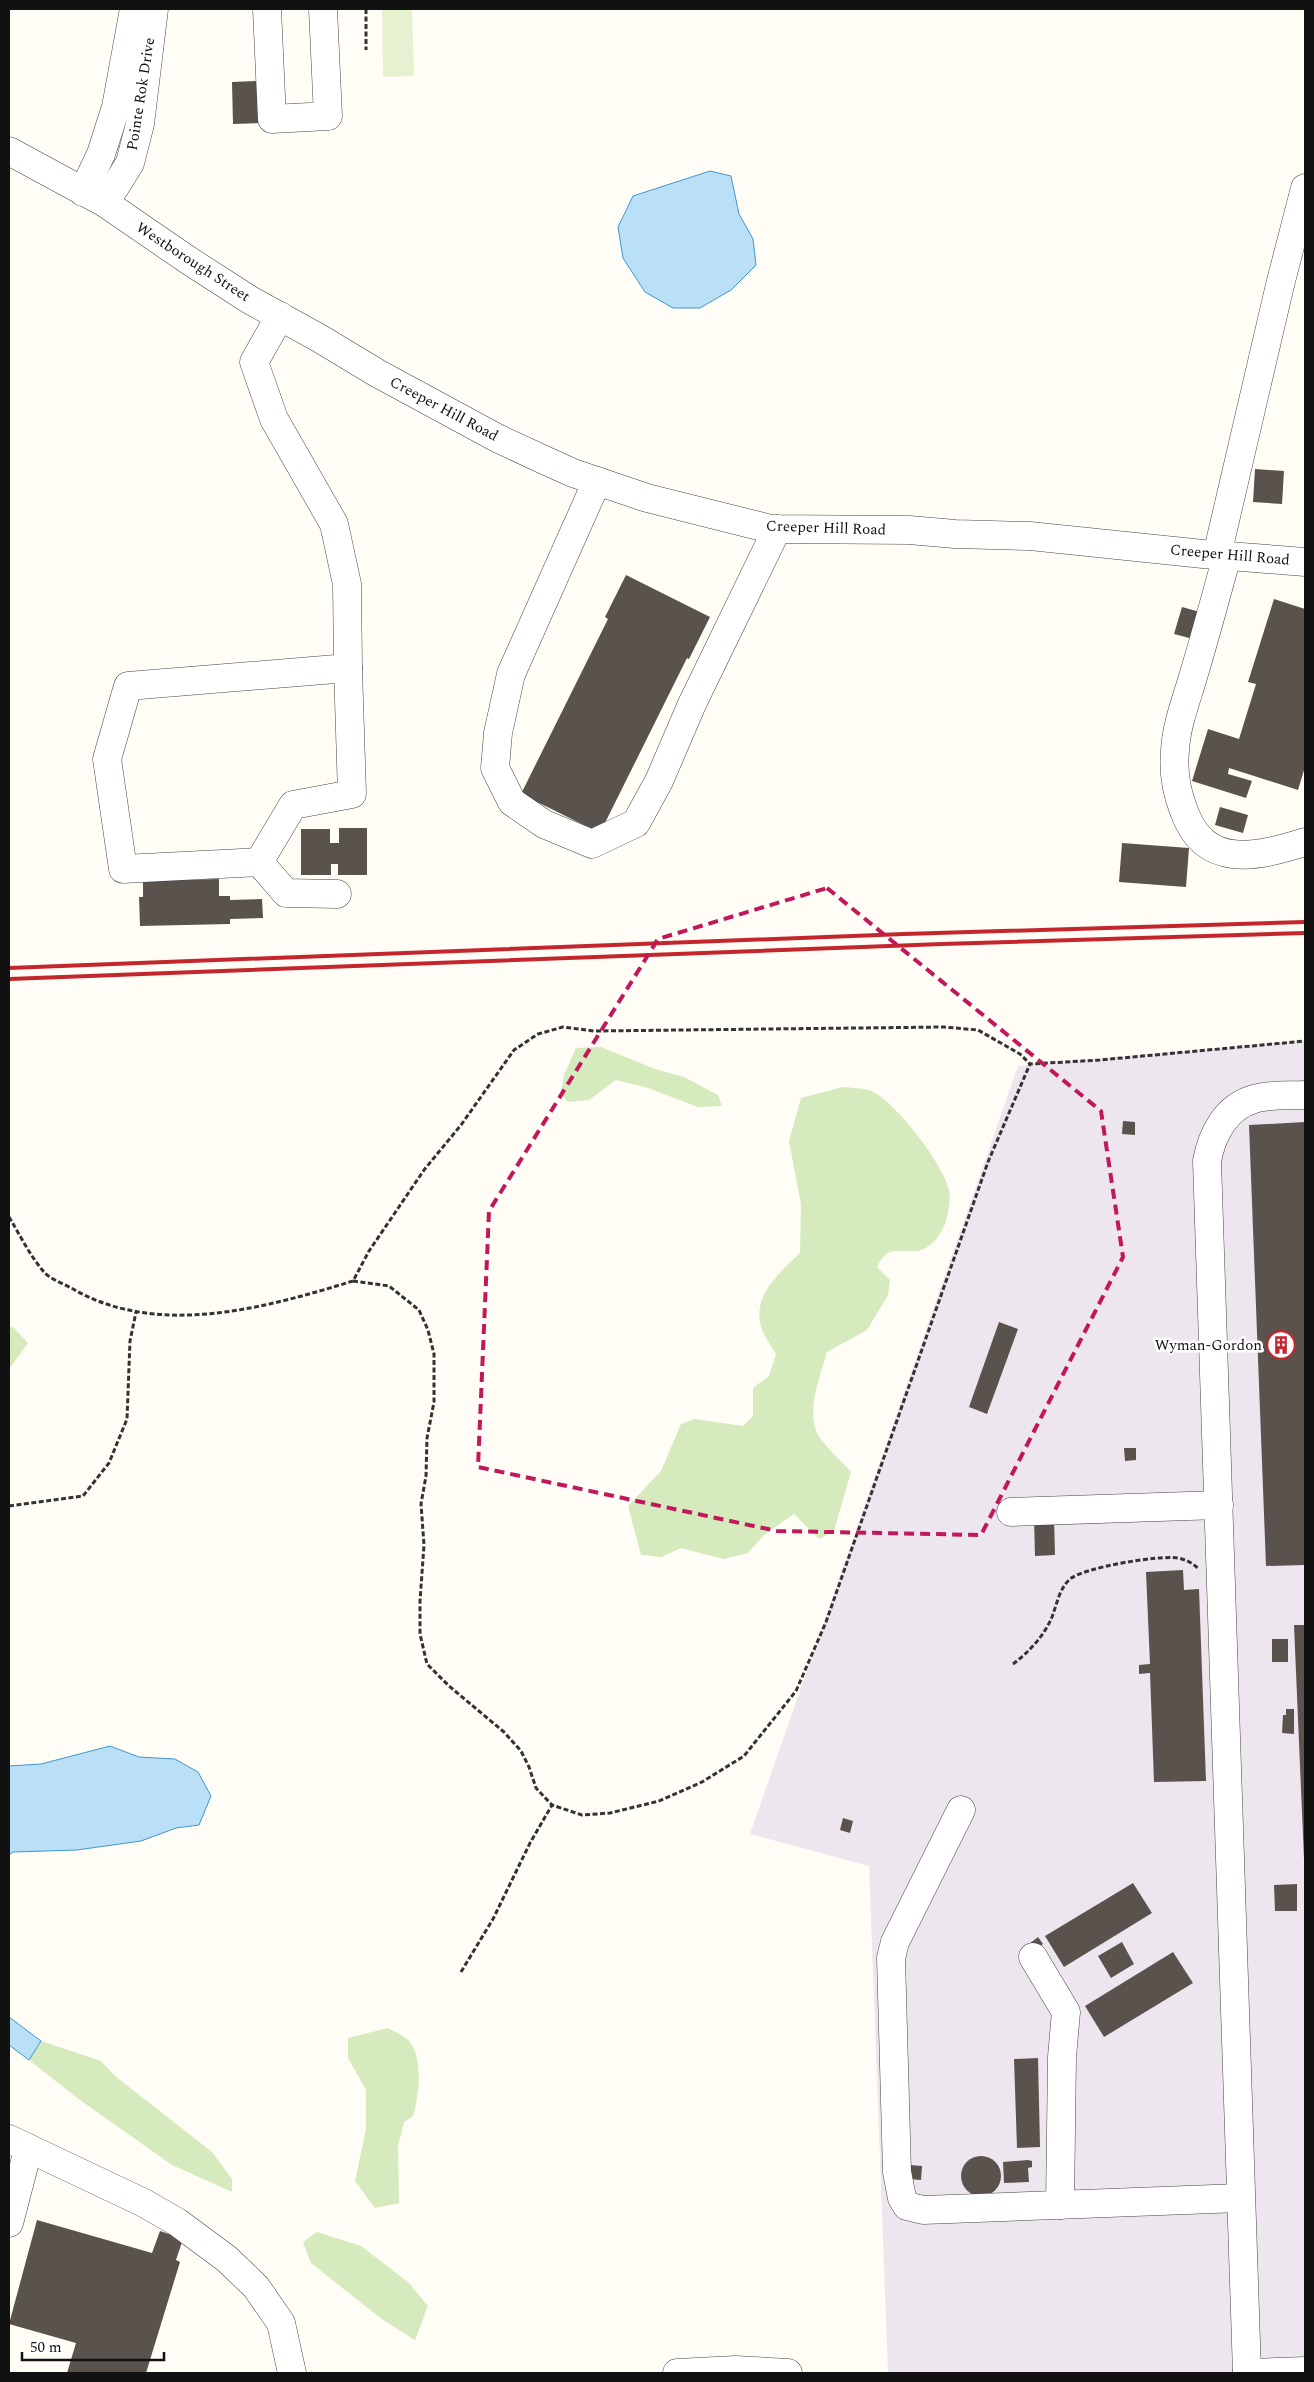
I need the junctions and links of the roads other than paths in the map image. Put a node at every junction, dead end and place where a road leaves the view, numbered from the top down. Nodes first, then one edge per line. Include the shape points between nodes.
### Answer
1 (134, 9) edge
2 (154, 9) edge
3 (268, 9) edge
4 (322, 9) edge
5 (9, 151) edge
6 (1305, 188) edge
7 (94, 197) junction
8 (280, 316) junction
9 (377, 373) joint
10 (597, 481) junction
11 (777, 529) junction
12 (1222, 555) junction
13 (1305, 562) edge
14 (348, 668) junction
15 (1305, 842) edge
16 (259, 862) junction
17 (338, 894) dead end
18 (1305, 1095) edge
19 (1219, 1505) junction
20 (1011, 1512) dead end
21 (961, 1810) dead end
22 (1033, 1956) dead end
23 (18, 2144) edge
24 (1240, 2198) junction
25 (1060, 2205) junction
26 (9, 2223) edge
27 (1305, 2371) edge
28 (292, 2373) edge
29 (676, 2373) edge
30 (788, 2373) edge
31 (1247, 2373) edge

1 - 7 street, Pointe Rok Drive via 116,107 101,154
2 - 7 street, Pointe Rok Drive via 140,124 130,163
3 - 4 street via 272,119 328,116
5 - 7 street, Westborough Street
6 - 12 street via 1280,285
7 - 8 street, Westborough Street
8 - 9 street, Westborough Street
8 - 14 street via 254,362 274,419 334,524 347,584
9 - 10 street, Creeper Hill Road via 497,438
10 - 11 street, Creeper Hill Road via 646,498
10 - 11 street via 511,674 498,733 496,768 512,802 544,824 592,844 636,823 660,781 692,704
11 - 12 street, Creeper Hill Road via 908,530 1030,536
12 - 13 street, Creeper Hill Road
12 - 15 street via 1176,741 1174,770 1178,794 1187,820 1199,839 1214,850 1236,855 1270,853
14 - 16 street via 352,794 293,805
14 - 16 street via 128,686 107,759 123,869
16 - 17 street via 286,893
18 - 19 street via 1256,1098 1244,1103 1217,1128 1207,1161
19 - 20 street
19 - 24 street
21 - 25 street via 899,1934 891,1958 898,2172 902,2198 907,2206 924,2210
22 - 25 street via 1066,2012 1062,2057
23 - 26 street
23 - 28 street via 144,2203 227,2259 256,2287 281,2323
24 - 25 street
24 - 31 street
27 - 31 street
29 - 30 street via 736,2370

